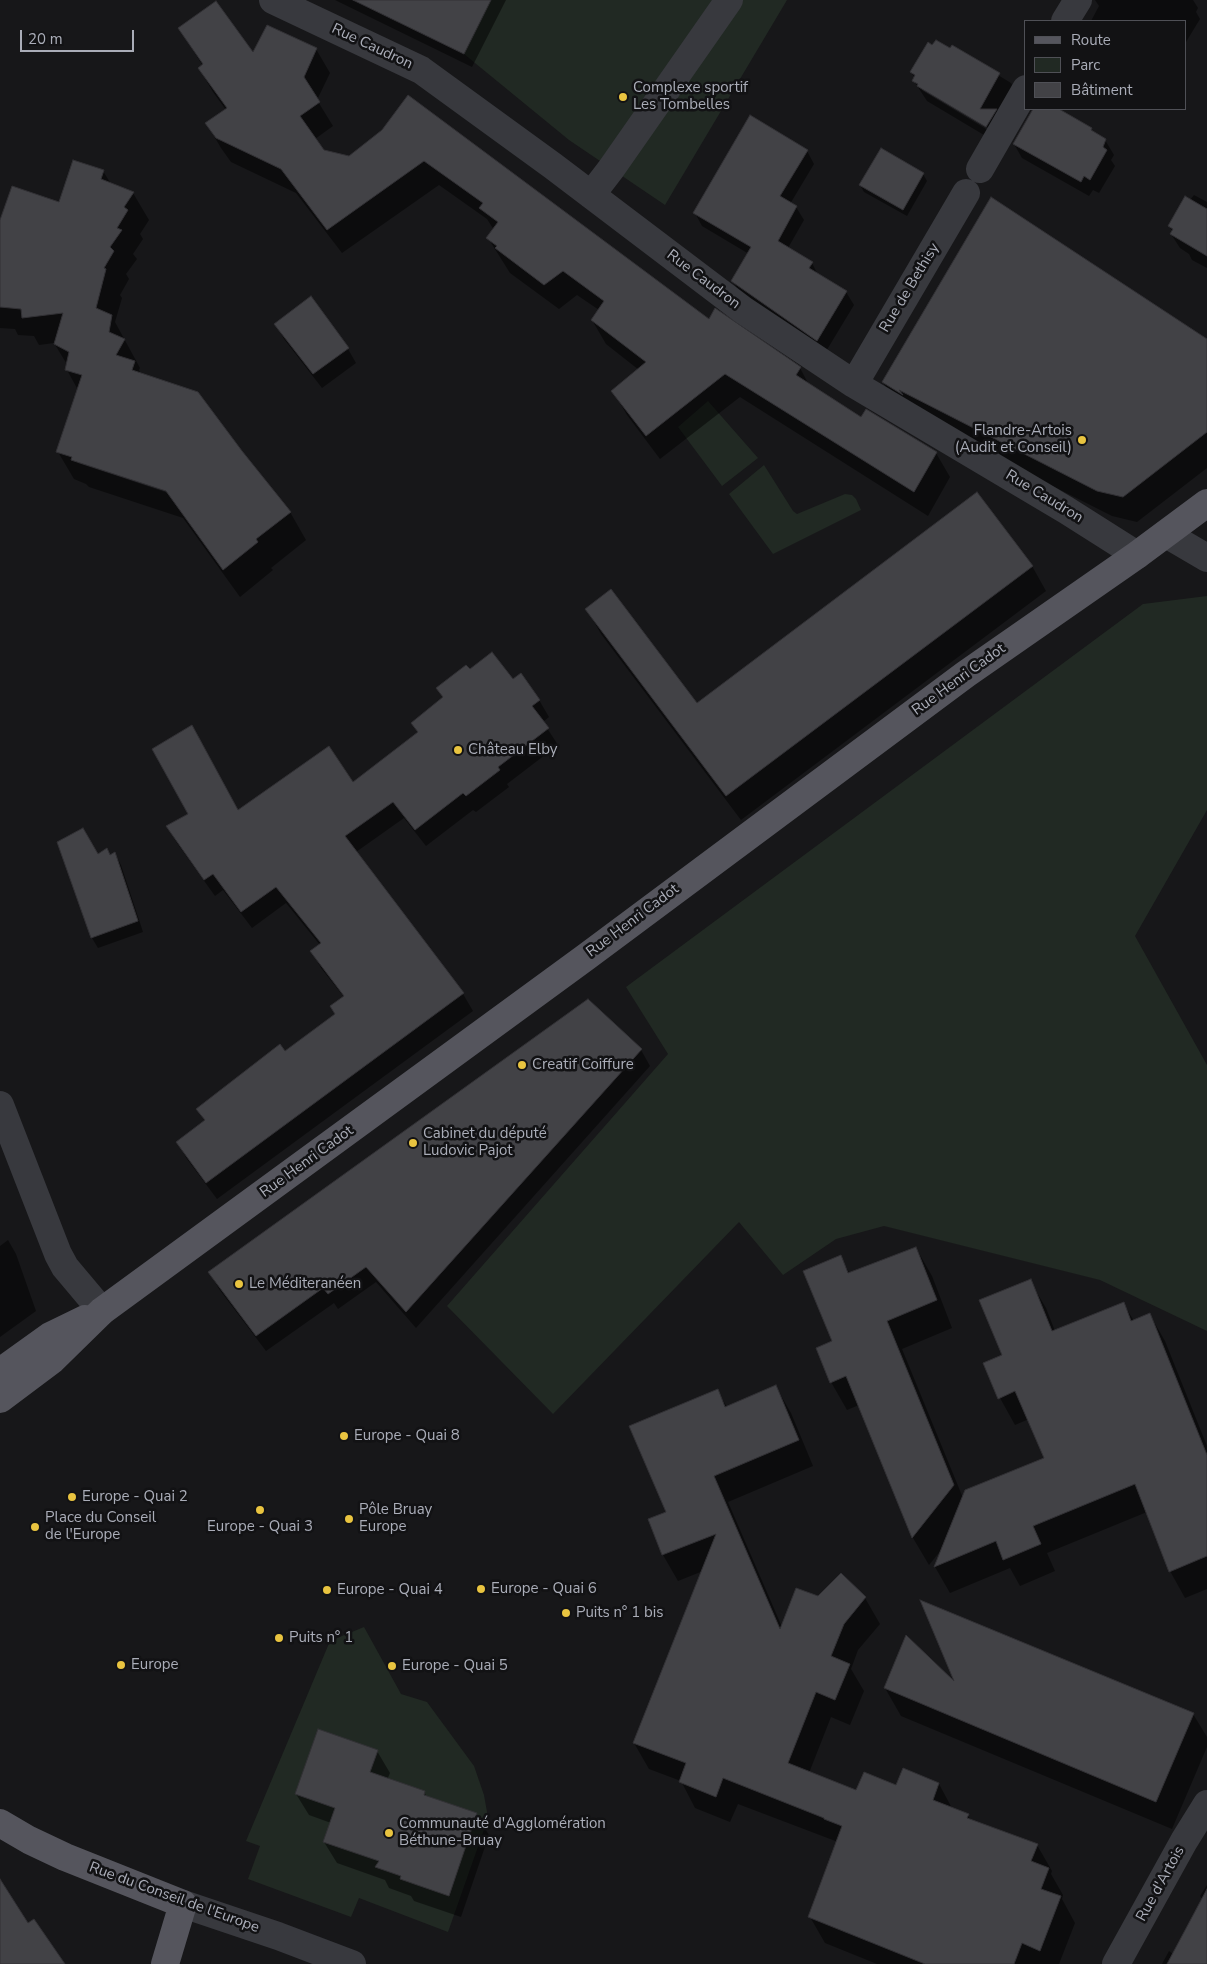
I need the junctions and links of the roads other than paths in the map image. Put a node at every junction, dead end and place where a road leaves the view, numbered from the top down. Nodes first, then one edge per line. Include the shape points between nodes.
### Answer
1 (273, 0) edge
2 (729, 0) edge
3 (1078, 0) edge
4 (1066, 20) edge
5 (1024, 92) edge
6 (980, 169) dead end
7 (966, 193) dead end
8 (591, 195) junction
9 (854, 384) junction
10 (1207, 503) edge
11 (1166, 534) junction
12 (1137, 556) junction
13 (1207, 558) edge
14 (0, 1105) edge
15 (102, 1311) junction
16 (0, 1372) edge
17 (0, 1399) edge
18 (1207, 1804) edge
19 (0, 1823) edge
20 (183, 1904) junction
21 (165, 1964) edge
22 (352, 1964) edge
23 (1116, 1964) edge

1 - 8 street, Rue Caudron via 421,70
2 - 8 street
3 - 4 street
5 - 6 street
7 - 9 street, Rue de Bethisy
8 - 9 street, Rue Caudron via 743,310
9 - 12 street, Rue Caudron
10 - 11 main road, Rue Henri Cadot
11 - 12 main road, Rue Henri Cadot
11 - 13 street
12 - 15 main road, Rue Henri Cadot via 966,674 562,975
14 - 15 street via 58,1254
15 - 16 main road, Rue Henri Cadot via 50,1336
15 - 17 main road, Rue Henri Cadot via 52,1360
18 - 23 street, Rue d'Artois
19 - 20 main road, Rue du Conseil de l'Europe via 65,1856
20 - 21 main road
20 - 22 street, Rue du Conseil de l'Europe

